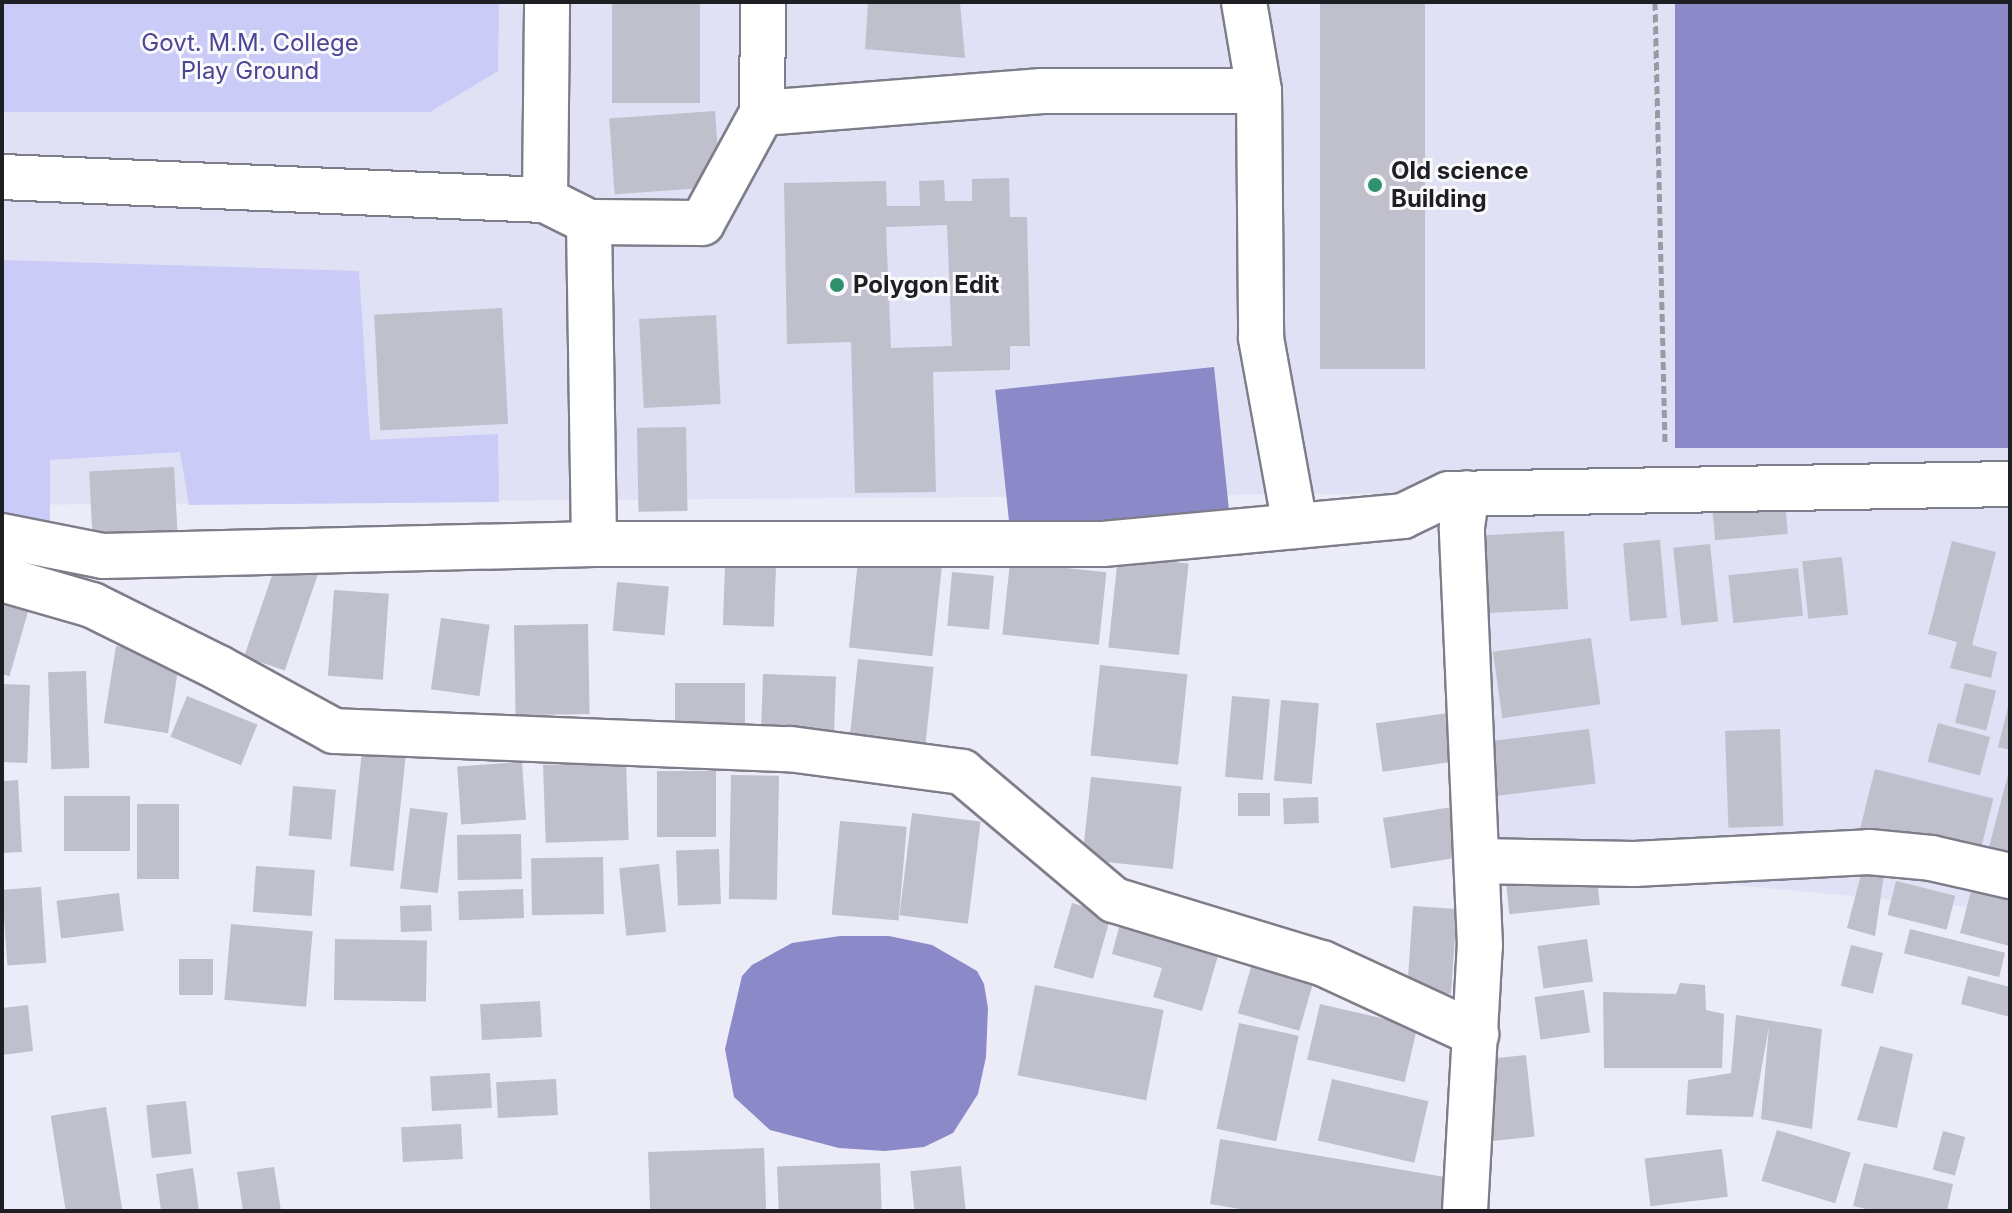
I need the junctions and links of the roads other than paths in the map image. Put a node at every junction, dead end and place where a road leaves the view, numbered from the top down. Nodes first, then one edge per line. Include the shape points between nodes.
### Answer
1 (547, 2) edge
2 (763, 2) edge
3 (1244, 2) edge
4 (1259, 91) junction
5 (762, 113) junction
6 (2, 177) edge
7 (545, 200) junction
8 (589, 222) junction
9 (2010, 484) edge
10 (1467, 493) junction
11 (1295, 526) junction
12 (2, 536) edge
13 (594, 544) junction
14 (2, 579) edge
15 (1477, 861) junction
16 (2010, 876) edge
17 (1476, 1034) junction
18 (1465, 1211) edge

1 - 7 street
2 - 5 street
3 - 4 street
4 - 5 street via 1042,91
4 - 11 street via 1261,338
5 - 8 street via 702,223
6 - 7 street
7 - 8 street
8 - 13 street
9 - 10 street
10 - 11 street via 1449,494 1403,516
10 - 15 street via 1462,527
11 - 13 street via 1103,544
12 - 13 street via 103,556
14 - 17 street via 92,605 334,731 790,749 962,772 1114,900 1322,963
15 - 16 street via 1634,864 1869,852 1931,858
15 - 17 street
17 - 18 street

